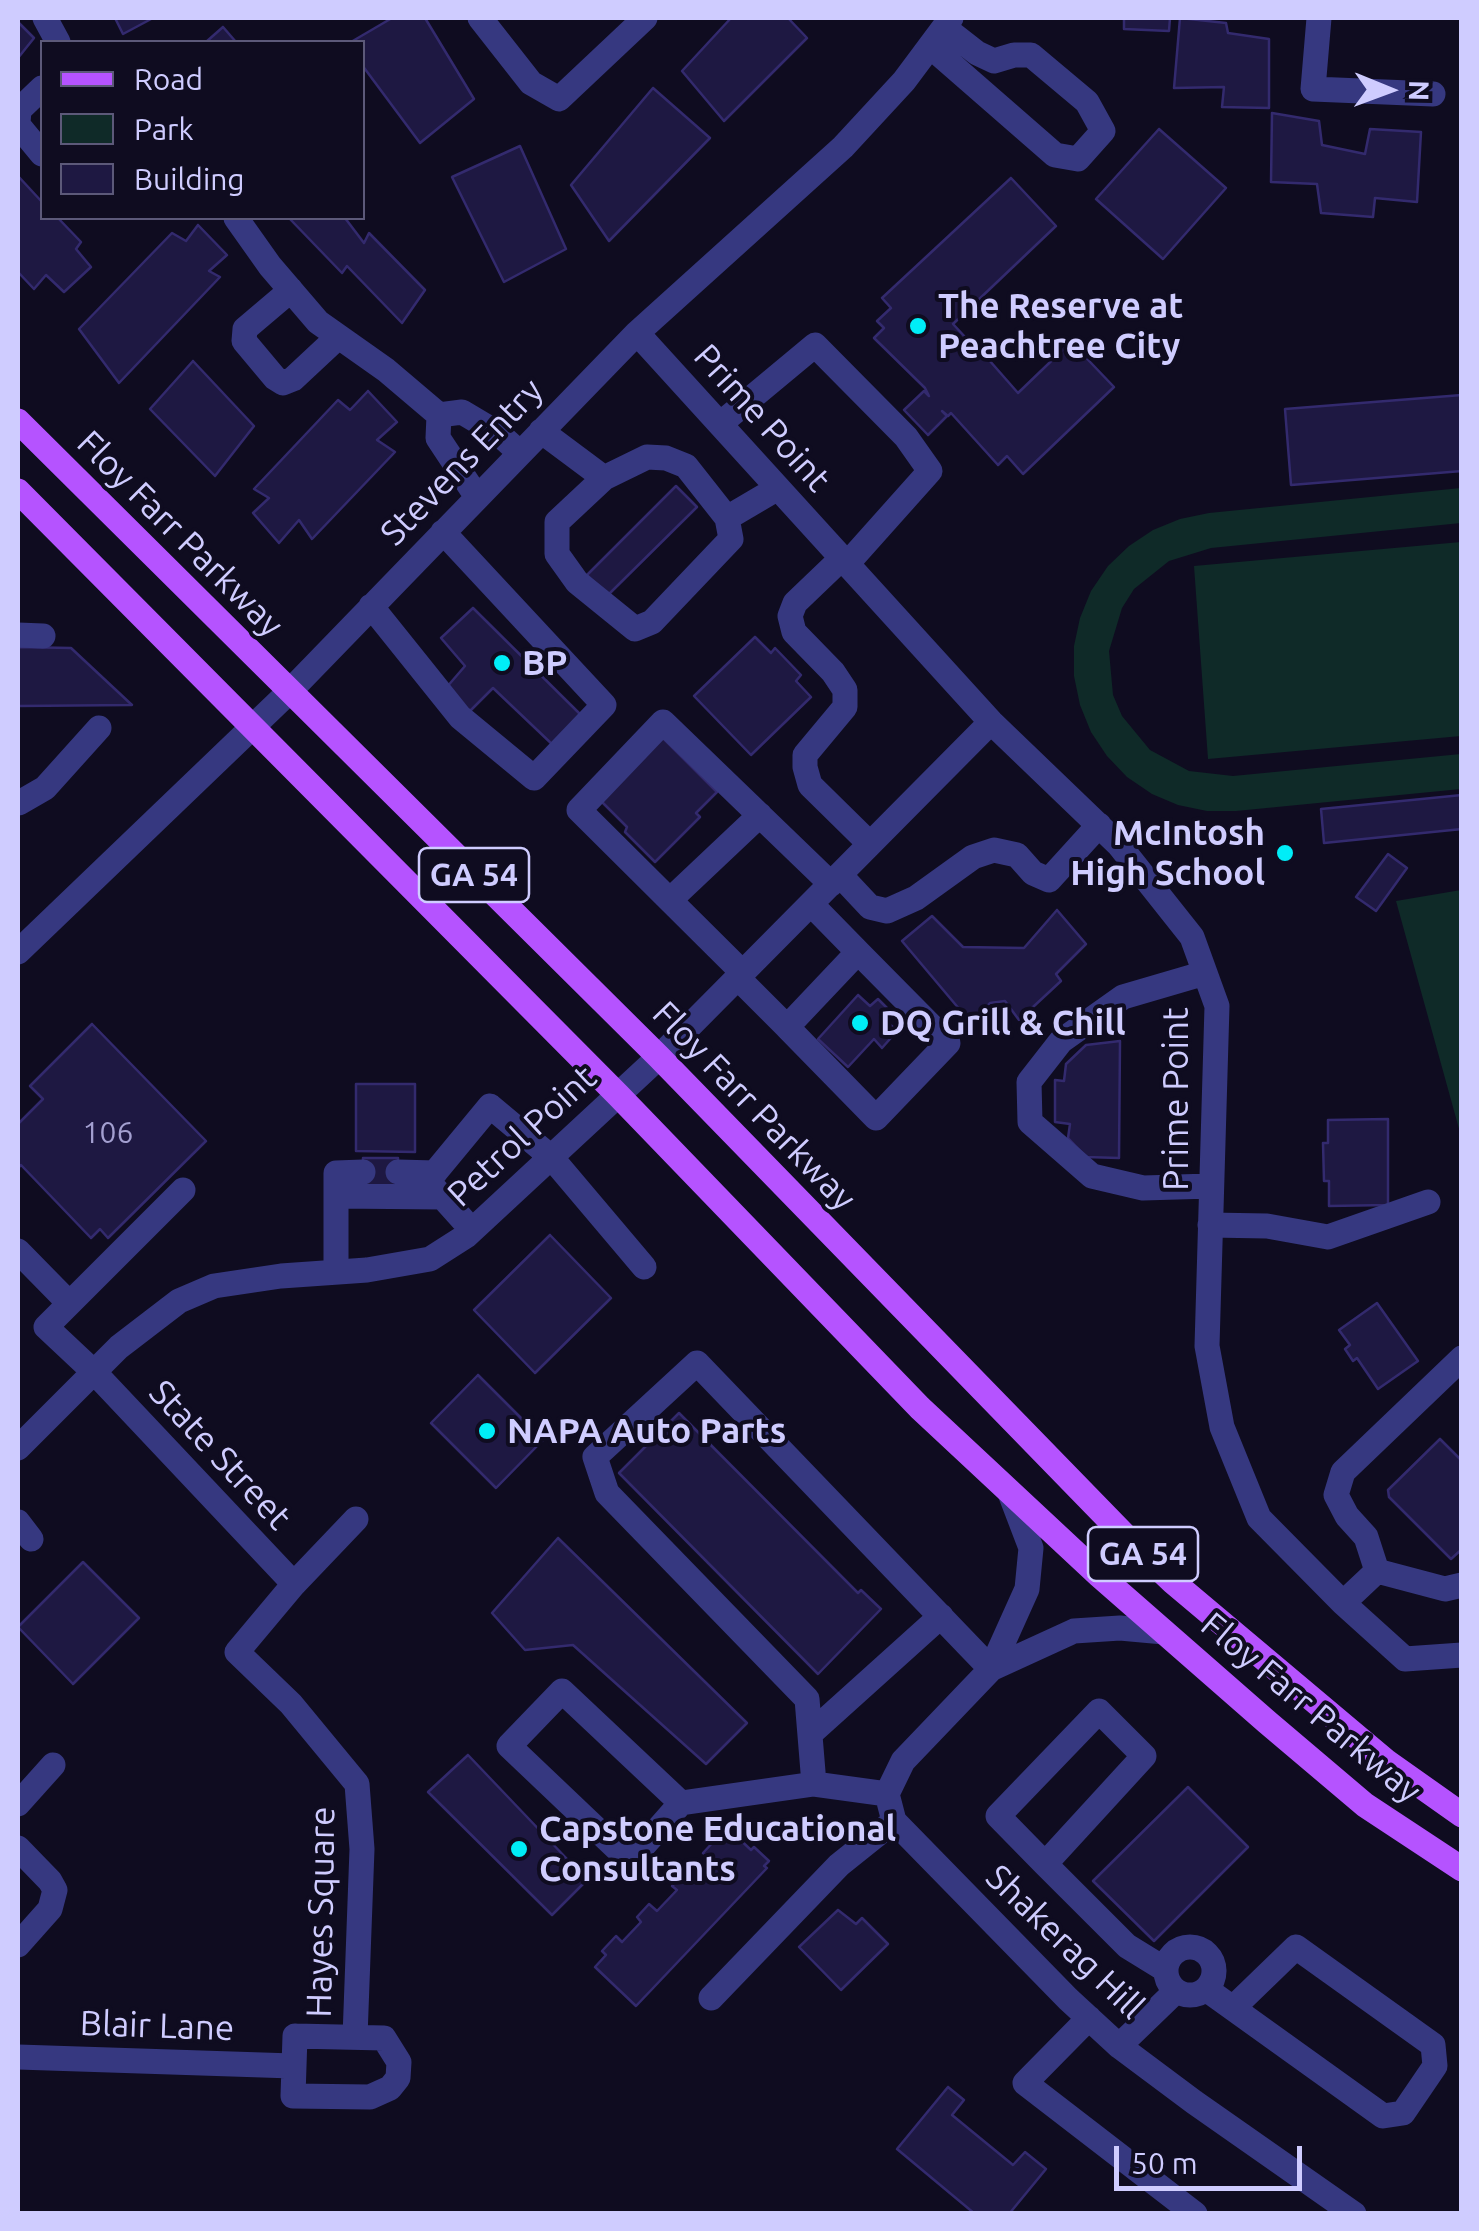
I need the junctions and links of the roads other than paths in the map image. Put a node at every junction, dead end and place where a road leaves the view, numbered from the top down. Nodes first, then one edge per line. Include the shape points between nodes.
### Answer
1 (45, 18) edge
2 (480, 18) edge
3 (646, 18) edge
4 (1319, 18) edge
5 (942, 30) edge
6 (57, 40) edge
7 (40, 90) edge
8 (1433, 94) dead end
9 (18, 124) edge
10 (40, 152) edge
11 (238, 220) edge
12 (291, 290) junction
13 (637, 332) junction
14 (338, 337) junction
15 (439, 415) junction
16 (18, 421) edge
17 (720, 424) junction
18 (541, 431) junction
19 (520, 453) junction
20 (604, 478) junction
21 (778, 488) junction
22 (18, 491) edge
23 (477, 497) junction
24 (727, 518) junction
25 (443, 532) junction
26 (845, 561) junction
27 (371, 606) junction
28 (289, 692) junction
29 (991, 722) junction
30 (99, 728) dead end
31 (251, 728) junction
32 (18, 802) edge
33 (760, 815) junction
34 (18, 816) edge
35 (1099, 825) junction
36 (870, 844) junction
37 (835, 880) junction
38 (670, 900) junction
39 (811, 904) junction
40 (20, 946) edge
41 (858, 952) junction
42 (1205, 973) junction
43 (740, 975) junction
44 (787, 1027) junction
45 (659, 1058) junction
46 (618, 1096) junction
47 (550, 1156) junction
48 (363, 1172) dead end
49 (398, 1172) dead end
50 (439, 1185) junction
51 (1211, 1186) junction
52 (183, 1190) dead end
53 (336, 1196) junction
54 (1428, 1202) dead end
55 (1210, 1225) junction
56 (472, 1230) junction
57 (18, 1251) edge
58 (644, 1267) dead end
59 (336, 1272) junction
60 (69, 1303) junction
61 (1462, 1358) edge
62 (95, 1373) junction
63 (18, 1448) edge
64 (1010, 1493) junction
65 (356, 1519) dead end
66 (1377, 1572) junction
67 (294, 1584) junction
68 (1462, 1585) edge
69 (1342, 1603) junction
70 (942, 1616) junction
71 (1164, 1632) junction
72 (1462, 1655) edge
73 (991, 1668) junction
74 (810, 1734) junction
75 (53, 1765) dead end
76 (814, 1784) junction
77 (887, 1794) junction
78 (682, 1802) junction
79 (18, 1804) edge
80 (1462, 1816) edge
81 (894, 1821) junction
82 (18, 1848) edge
83 (1046, 1864) junction
84 (1462, 1869) edge
85 (18, 1944) edge
86 (1171, 1980) junction
87 (1206, 1989) junction
88 (711, 1998) dead end
89 (1234, 2007) junction
90 (1089, 2018) junction
91 (355, 2036) junction
92 (1119, 2046) junction
93 (18, 2056) edge
94 (294, 2066) junction
95 (1195, 2214) edge
96 (1354, 2214) edge

1 - 6 street
2 - 3 street via 530,83 559,99
4 - 8 street via 1313,88
5 - 5 street via 1055,155 1078,159 1103,131 1088,102 1031,55 994,61
5 - 13 street, Stevens Entry via 843,147
7 - 9 street via 19,110
9 - 10 street
11 - 12 street
12 - 14 street
12 - 14 street via 245,329 244,342 274,378 293,379
13 - 17 street, Prime Point
13 - 18 street, Stevens Entry
14 - 15 street
15 - 19 street via 462,412
15 - 23 street via 438,438
16 - 28 main road, Floy Farr Parkway / GA 54
17 - 21 street, Prime Point
17 - 26 street via 815,345 906,437 930,471
18 - 19 street, Stevens Entry
18 - 20 street
19 - 23 street, Stevens Entry
20 - 24 street via 647,457 666,458 686,466
20 - 24 street via 557,522 556,554 577,582 635,629 652,622 732,539
21 - 24 street
21 - 26 street, Prime Point
22 - 31 main road, Floy Farr Parkway
23 - 25 street, Stevens Entry
25 - 27 street, Stevens Entry
25 - 27 street via 604,704 534,778 460,717
26 - 29 street, Prime Point
26 - 36 street via 795,603 790,616 794,632 845,690 845,707 805,755 804,768 810,785
27 - 28 street, Stevens Entry
28 - 31 street, Stevens Entry
28 - 45 main road, Floy Farr Parkway / GA 54
29 - 35 street, Prime Point
29 - 36 street, Petrol Point
30 - 32 street via 45,788
31 - 40 street, Stevens Entry
31 - 46 main road, Floy Farr Parkway / GA 54
32 - 34 street
33 - 37 street
33 - 38 street
33 - 38 street via 663,722 579,810
35 - 37 street via 1049,880 1017,855 994,850 887,911 870,907
35 - 42 street, Prime Point via 1192,938
36 - 37 street, Petrol Point
37 - 39 street, Petrol Point
38 - 43 street
39 - 41 street
39 - 43 street, Petrol Point
41 - 44 street
41 - 44 street via 948,1043 876,1118
42 - 51 street, Prime Point via 1217,1006
42 - 51 street via 1123,997 1062,1041 1030,1082 1030,1122 1092,1176 1143,1188
43 - 44 street
43 - 45 street, Petrol Point
45 - 46 street, Petrol Point
45 - 80 main road, Floy Farr Parkway / GA 54 via 1173,1582 1387,1762
46 - 47 street, Petrol Point
46 - 64 main road, Floy Farr Parkway / GA 54
47 - 50 street via 490,1106
47 - 56 street, Petrol Point
47 - 58 street
48 - 53 street via 336,1173
49 - 50 street
50 - 53 street
50 - 56 street
51 - 55 street, Prime Point
52 - 60 street
53 - 59 street
54 - 55 street via 1328,1236
55 - 69 street, Prime Point via 1208,1346 1222,1427 1258,1518
56 - 59 street, Petrol Point via 430,1259
57 - 60 street
59 - 62 street, Petrol Point via 214,1286 179,1301
60 - 62 street, State Street via 46,1327
61 - 66 street via 1343,1472 1336,1495 1366,1537
62 - 63 street, Petrol Point
62 - 67 street, State Street
64 - 71 main road, Floy Farr Parkway / GA 54
64 - 73 street via 1031,1548 1027,1589
65 - 67 street, Hayes Square
66 - 68 street via 1445,1590
66 - 69 street
67 - 91 street, Hayes Square via 237,1652 357,1784 362,1849
69 - 72 street, Prime Point via 1405,1659
70 - 73 street
70 - 74 street
70 - 74 street via 698,1363 595,1457 607,1493 806,1699
71 - 73 street via 1074,1631
71 - 84 main road, Floy Farr Parkway / GA 54 via 1365,1805
73 - 77 street via 904,1761
74 - 76 street
75 - 79 street
76 - 77 street
76 - 78 street
77 - 81 street
78 - 78 street via 562,1691 510,1746 630,1861
81 - 88 street via 839,1865
81 - 90 street, Shakerag Hill
82 - 85 street via 55,1890 50,1909
83 - 83 street via 998,1816 1099,1711 1144,1756
83 - 86 street via 1127,1946
86 - 87 street via 1192,1995
86 - 87 street via 1167,1962 1177,1950 1200,1948 1214,1967
86 - 92 street
87 - 89 street
89 - 89 street via 1383,2116 1403,2113 1435,2066 1433,2045 1296,1948
90 - 92 street, Shakerag Hill
90 - 95 street via 1025,2083
91 - 94 street, Hayes Square via 295,2036
91 - 94 street, Hayes Square via 384,2038 400,2062 398,2078 381,2094 293,2096
92 - 96 street, Shakerag Hill
93 - 94 street, Blair Lane

